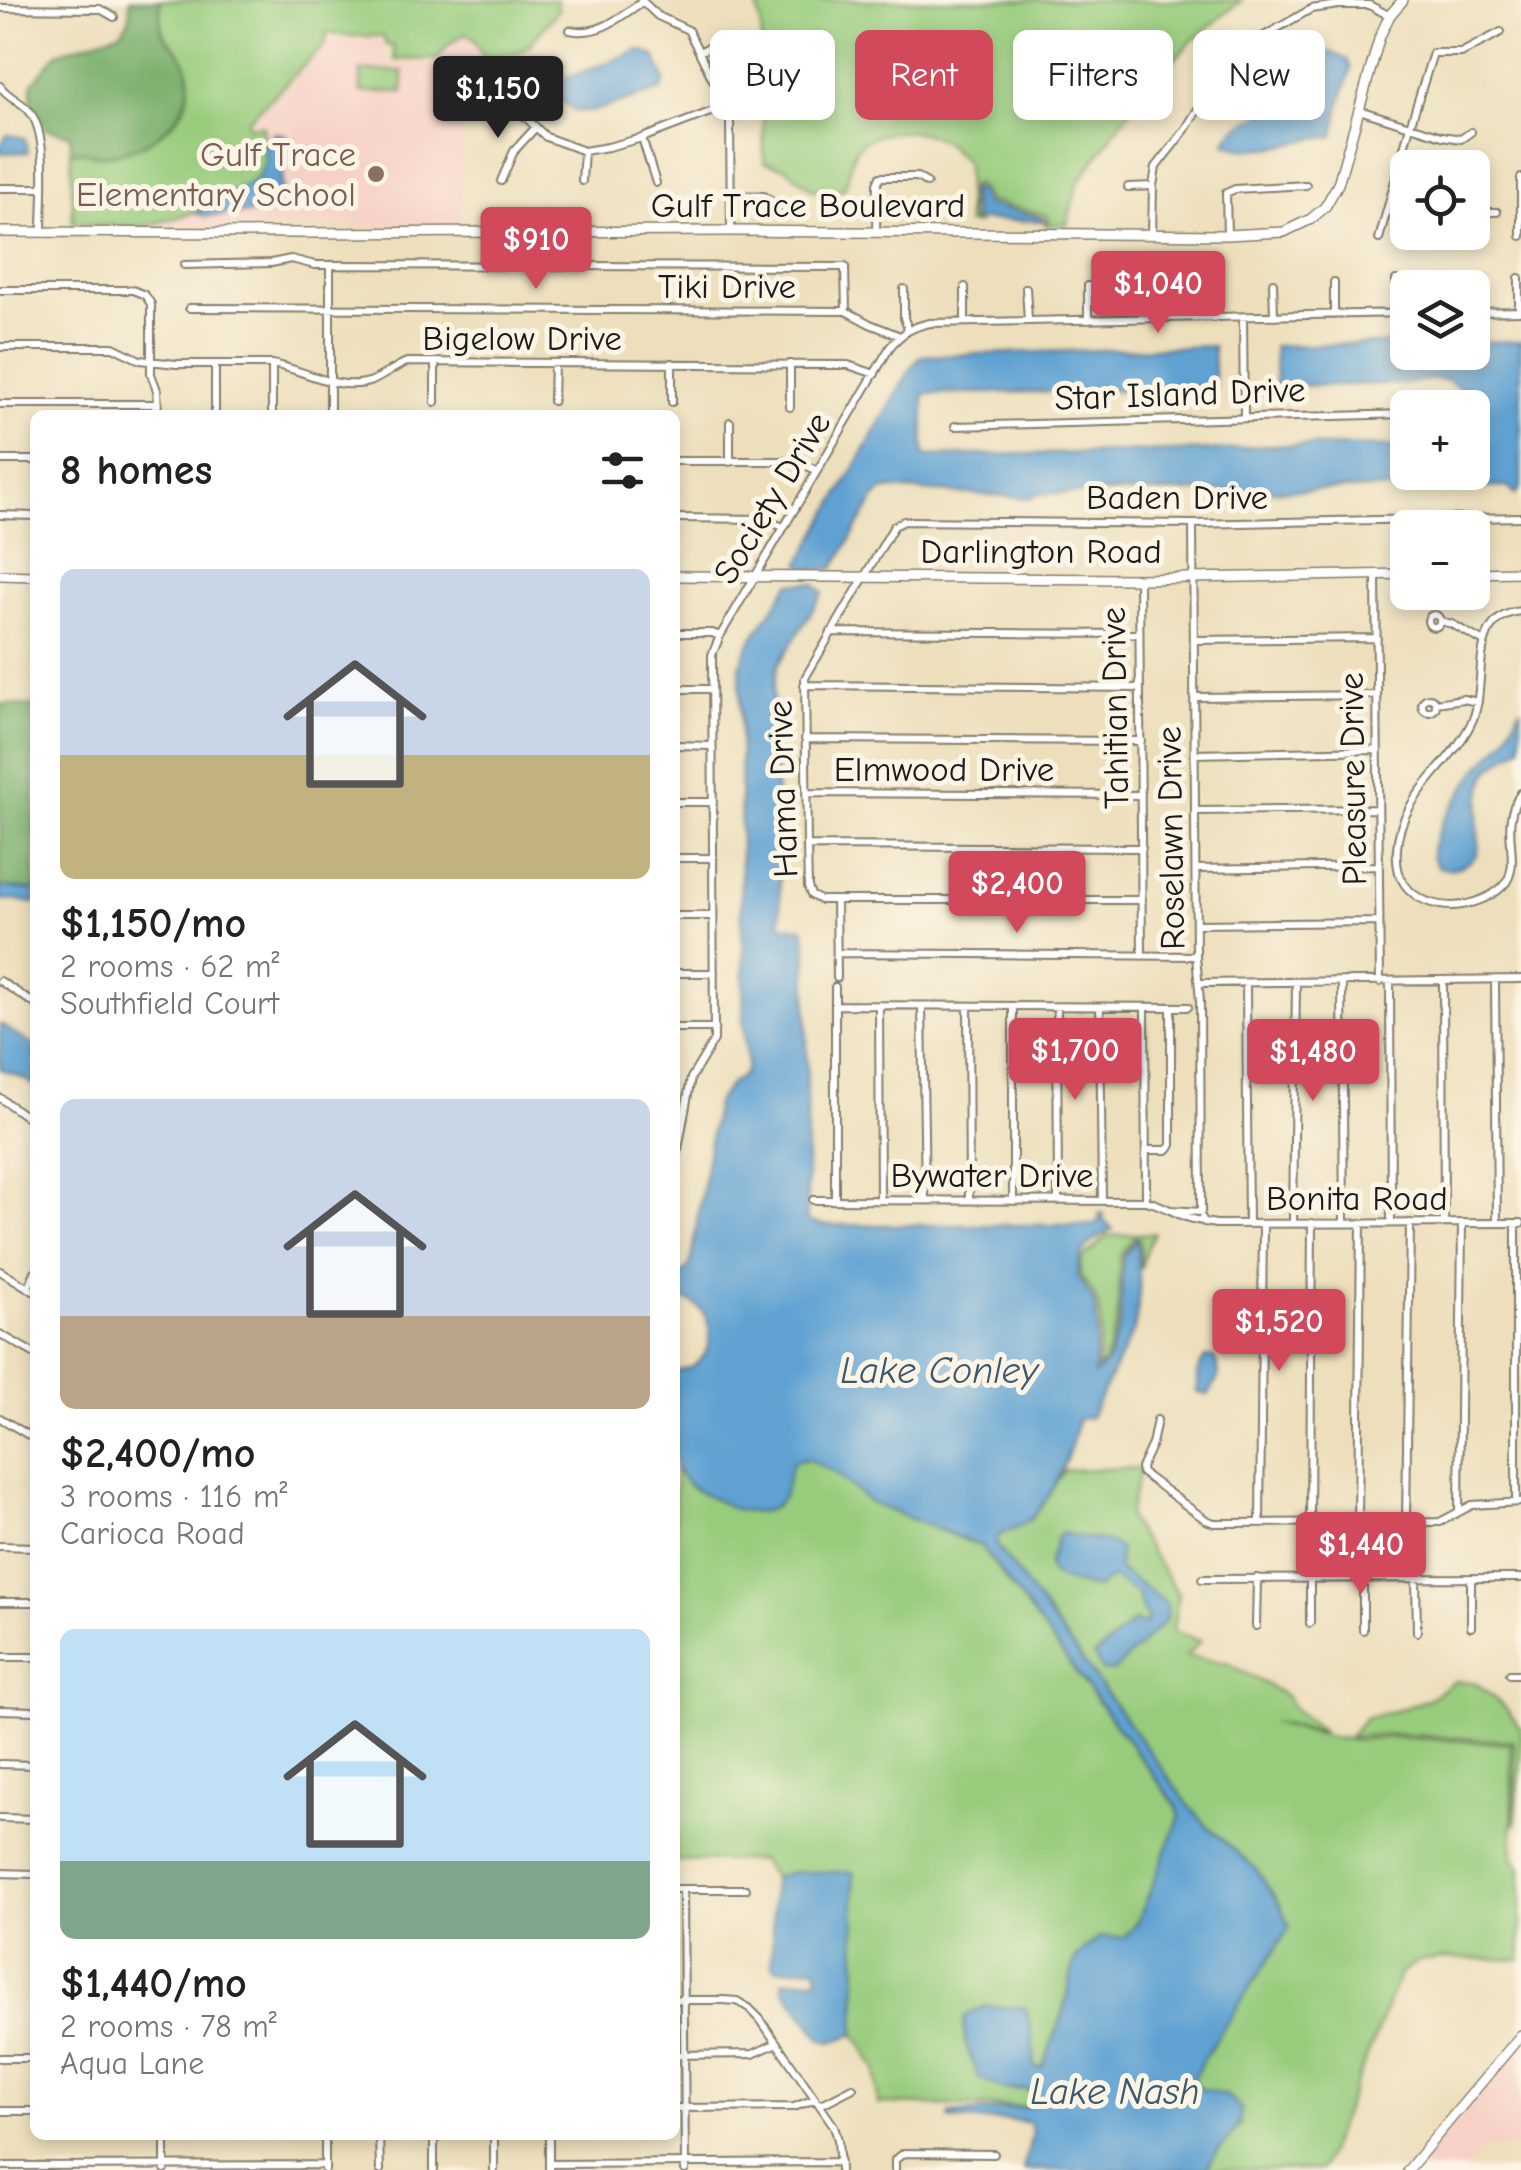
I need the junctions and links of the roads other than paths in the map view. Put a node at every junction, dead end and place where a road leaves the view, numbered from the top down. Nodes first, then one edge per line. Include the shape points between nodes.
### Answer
1 (1403, 0) edge
2 (641, 1) edge
3 (0, 8) edge
4 (1390, 16) junction
5 (114, 17) dead end
6 (570, 30) dead end
7 (1273, 30) edge
8 (1500, 32) dead end
9 (710, 47) edge
10 (699, 52) junction
11 (463, 73) dead end
12 (710, 74) edge
13 (463, 82) junction
14 (0, 86) edge
15 (463, 96) dead end
16 (1359, 110) junction
17 (710, 112) edge
18 (1193, 118) edge
19 (730, 120) edge
20 (1410, 126) junction
21 (536, 127) junction
22 (1471, 132) dead end
23 (642, 138) junction
24 (584, 150) junction
25 (1404, 150) edge
26 (1521, 178) edge
27 (500, 181) dead end
28 (582, 182) dead end
29 (656, 183) dead end
30 (927, 183) dead end
31 (1306, 185) dead end
32 (1152, 186) junction
33 (1128, 187) dead end
34 (0, 188) edge
35 (42, 188) junction
36 (732, 195) junction
37 (1390, 201) edge
38 (778, 208) dead end
39 (1490, 212) edge
40 (1497, 212) dead end
41 (731, 230) junction
42 (42, 231) junction
43 (0, 232) edge
44 (876, 232) junction
45 (1152, 234) junction
46 (1227, 234) junction
47 (1521, 236) edge
48 (1378, 239) dead end
49 (184, 265) dead end
50 (330, 265) junction
51 (1519, 278) edge
52 (1334, 282) dead end
53 (1149, 283) dead end
54 (1273, 283) dead end
55 (1212, 284) dead end
56 (1088, 286) dead end
57 (964, 287) dead end
58 (1026, 288) dead end
59 (0, 290) edge
60 (904, 290) dead end
61 (190, 308) dead end
62 (330, 310) junction
63 (846, 311) junction
64 (1520, 311) edge
65 (1490, 312) edge
66 (1390, 313) edge
67 (1334, 315) junction
68 (1274, 316) junction
69 (1150, 318) junction
70 (1213, 318) junction
71 (1242, 318) junction
72 (1028, 320) junction
73 (1088, 320) junction
74 (964, 322) junction
75 (908, 329) junction
76 (900, 336) junction
77 (0, 347) edge
78 (151, 360) junction
79 (435, 362) junction
80 (554, 362) junction
81 (272, 364) junction
82 (672, 364) junction
83 (790, 364) junction
84 (216, 365) junction
85 (874, 374) junction
86 (330, 382) junction
87 (553, 401) dead end
88 (435, 402) dead end
89 (672, 402) dead end
90 (0, 404) edge
91 (158, 404) junction
92 (790, 407) dead end
93 (158, 410) edge
94 (215, 410) edge
95 (272, 410) edge
96 (330, 410) edge
97 (1390, 414) edge
98 (1244, 417) junction
99 (730, 422) dead end
100 (954, 426) dead end
101 (0, 460) edge
102 (30, 460) edge
103 (680, 461) edge
104 (730, 462) junction
105 (816, 471) junction
106 (0, 515) edge
107 (30, 516) edge
108 (1521, 517) edge
109 (680, 518) edge
110 (1193, 524) junction
111 (784, 527) junction
112 (1521, 572) edge
113 (1490, 573) edge
114 (1376, 575) junction
115 (1390, 575) edge
116 (0, 576) edge
117 (30, 576) edge
118 (680, 576) edge
119 (755, 576) junction
120 (863, 577) junction
121 (1139, 579) junction
122 (1194, 579) junction
123 (1521, 612) edge
124 (1440, 622) dead end
125 (831, 632) junction
126 (680, 633) edge
127 (1140, 634) junction
128 (720, 636) junction
129 (1376, 638) junction
130 (1194, 640) junction
131 (1484, 642) junction
132 (804, 685) junction
133 (1140, 688) junction
134 (680, 689) edge
135 (711, 690) junction
136 (1377, 695) junction
137 (1194, 697) junction
138 (1478, 702) junction
139 (1436, 703) dead end
140 (805, 739) junction
141 (1141, 741) junction
142 (680, 746) edge
143 (712, 746) junction
144 (1378, 750) junction
145 (1195, 754) junction
146 (1521, 792) edge
147 (806, 793) junction
148 (1141, 796) junction
149 (680, 802) edge
150 (713, 802) junction
151 (1378, 809) junction
152 (1195, 811) junction
153 (807, 846) junction
154 (1142, 848) junction
155 (680, 858) edge
156 (713, 858) junction
157 (1378, 866) junction
158 (1196, 868) junction
159 (836, 900) junction
160 (1142, 900) junction
161 (680, 916) edge
162 (714, 916) junction
163 (1379, 922) junction
164 (1197, 924) junction
165 (837, 953) junction
166 (1142, 956) junction
167 (1196, 956) junction
168 (680, 973) edge
169 (714, 973) junction
170 (837, 978) dead end
171 (1521, 979) edge
172 (1495, 980) junction
173 (0, 981) edge
174 (1443, 981) junction
175 (1385, 982) junction
176 (1199, 983) junction
177 (1342, 983) junction
178 (1246, 984) junction
179 (1296, 984) junction
180 (834, 987) dead end
181 (30, 1001) edge
182 (834, 1006) junction
183 (879, 1006) junction
184 (922, 1006) junction
185 (968, 1006) junction
186 (1012, 1006) junction
187 (1056, 1007) junction
188 (1100, 1007) junction
189 (1145, 1007) junction
190 (1171, 1008) junction
191 (1188, 1008) dead end
192 (680, 1028) edge
193 (715, 1028) junction
194 (680, 1088) edge
195 (688, 1088) junction
196 (0, 1098) edge
197 (30, 1119) edge
198 (680, 1128) edge
199 (1146, 1150) junction
200 (924, 1199) junction
201 (813, 1200) dead end
202 (836, 1200) junction
203 (880, 1200) junction
204 (968, 1200) junction
205 (1058, 1200) junction
206 (1146, 1200) junction
207 (1013, 1201) junction
208 (1102, 1201) junction
209 (1202, 1216) junction
210 (1344, 1223) junction
211 (1361, 1223) junction
212 (1391, 1223) junction
213 (1410, 1223) junction
214 (1444, 1223) junction
215 (1462, 1223) junction
216 (1497, 1223) junction
217 (1519, 1223) edge
218 (1248, 1224) junction
219 (1263, 1224) junction
220 (1293, 1224) junction
221 (1312, 1224) junction
222 (0, 1271) edge
223 (30, 1289) edge
224 (0, 1334) edge
225 (30, 1351) edge
226 (0, 1418) edge
227 (1157, 1420) dead end
228 (30, 1436) edge
229 (1519, 1502) edge
230 (1458, 1511) junction
231 (1310, 1522) junction
232 (1358, 1522) junction
233 (1406, 1522) junction
234 (1260, 1523) junction
235 (0, 1546) edge
236 (30, 1547) edge
237 (1256, 1578) junction
238 (1310, 1578) junction
239 (1363, 1578) junction
240 (1416, 1578) junction
241 (1471, 1578) junction
242 (1521, 1578) edge
243 (1202, 1579) dead end
244 (0, 1602) edge
245 (30, 1602) edge
246 (1310, 1623) dead end
247 (1256, 1626) dead end
248 (1471, 1626) dead end
249 (1363, 1630) dead end
250 (1416, 1632) dead end
251 (0, 1657) edge
252 (30, 1657) edge
253 (1510, 1674) dead end
254 (1521, 1674) edge
255 (0, 1710) edge
256 (30, 1710) edge
257 (0, 1764) edge
258 (30, 1765) edge
259 (0, 1818) edge
260 (30, 1819) edge
261 (0, 1874) edge
262 (30, 1874) edge
263 (680, 1889) edge
264 (746, 1890) dead end
265 (680, 1900) edge
266 (680, 1944) edge
267 (684, 1944) junction
268 (680, 2000) edge
269 (684, 2000) junction
270 (1521, 2035) edge
271 (777, 2043) junction
272 (680, 2056) edge
273 (685, 2056) junction
274 (0, 2058) edge
275 (30, 2058) edge
276 (853, 2088) dead end
277 (818, 2102) junction
278 (680, 2108) edge
279 (685, 2108) junction
280 (0, 2111) edge
281 (30, 2111) edge
282 (165, 2140) edge
283 (325, 2140) edge
284 (380, 2140) edge
285 (434, 2140) edge
286 (494, 2140) edge
287 (548, 2140) edge
288 (994, 2154) dead end
289 (0, 2166) edge
290 (685, 2166) edge
291 (840, 2166) edge
292 (165, 2167) edge
293 (325, 2167) edge
294 (549, 2167) edge
295 (380, 2170) edge
296 (434, 2170) edge
297 (494, 2170) edge
298 (895, 2170) edge
299 (1410, 2170) edge

1 - 4 street, Gulf Trace Boulevard
2 - 6 street via 608,26
2 - 10 street via 688,30
3 - 5 street via 100,9
4 - 7 street via 1368,5 1339,4 1310,9
4 - 16 street, Gulf Trace Boulevard
8 - 20 street via 1462,53 1433,53
9 - 10 street
10 - 12 street
11 - 13 street
13 - 15 street
13 - 21 street via 516,108
14 - 35 street via 26,107 39,129
16 - 20 street
16 - 46 street, Gulf Trace Boulevard via 1326,207 1284,232
17 - 23 street
18 - 32 street via 1156,166
19 - 36 street
20 - 22 street via 1460,139
20 - 25 street
21 - 24 street
21 - 27 street via 514,150
23 - 24 street
23 - 29 street
24 - 28 street
26 - 47 street
30 - 44 street via 880,177
31 - 46 street via 1226,194
32 - 33 street
32 - 45 street
34 - 35 street
35 - 42 street
36 - 38 street via 764,196
36 - 41 street
37 - 48 street
39 - 40 street
41 - 42 street, Gulf Trace Boulevard
41 - 44 street, Gulf Trace Boulevard
42 - 43 street, Gulf Trace Boulevard
44 - 45 street, Gulf Trace Boulevard
45 - 46 street, Gulf Trace Boulevard
49 - 50 street via 291,259
50 - 62 street
50 - 63 street via 845,267
51 - 64 street
52 - 67 street
53 - 69 street
54 - 68 street
55 - 70 street
56 - 73 street
57 - 74 street
58 - 72 street
59 - 78 street via 145,295 151,304
60 - 75 street
61 - 62 street, Tiki Drive
62 - 63 street, Tiki Drive
62 - 86 street
63 - 76 street, Tiki Drive
64 - 65 street
66 - 67 street
67 - 68 street
68 - 71 street
69 - 70 street
69 - 73 street
70 - 71 street
71 - 98 street
72 - 73 street
72 - 74 street
74 - 75 street
75 - 76 street, Society Drive
76 - 85 street, Society Drive
77 - 78 street, Bigelow Drive via 106,347
78 - 84 street, Bigelow Drive
78 - 91 street
79 - 80 street, Bigelow Drive
79 - 86 street, Bigelow Drive via 407,362 367,382
79 - 88 street
80 - 82 street, Bigelow Drive
80 - 87 street
81 - 84 street, Bigelow Drive
81 - 86 street, Bigelow Drive
81 - 95 street
82 - 83 street, Bigelow Drive
82 - 89 street
83 - 85 street, Bigelow Drive via 848,365
83 - 92 street
84 - 94 street
85 - 105 street, Society Drive
86 - 96 street
90 - 91 street
91 - 93 street
97 - 98 street, Star Island Drive
98 - 100 street, Star Island Drive
99 - 104 street
101 - 102 street
103 - 104 street
104 - 105 street via 798,462
105 - 111 street, Society Drive
106 - 107 street
108 - 110 street, Baden Drive
109 - 111 street via 761,519
110 - 120 street, Baden Drive via 901,522
110 - 122 street, Roselawn Drive
111 - 119 street, Society Drive
112 - 113 street
114 - 115 street, Darlington Road
114 - 122 street, Darlington Road
114 - 129 street, Pleasure Drive
116 - 117 street
118 - 119 street, Darlington Road
119 - 120 street, Darlington Road
119 - 128 street, Society Drive
120 - 121 street, Darlington Road
120 - 125 street, Hama Drive
121 - 122 street, Darlington Road
121 - 127 street, Tahitian Drive
122 - 130 street, Roselawn Drive
123 - 131 street via 1499,618
124 - 131 street
125 - 127 street
125 - 132 street, Hama Drive
126 - 128 street
127 - 133 street, Tahitian Drive
128 - 135 street, Society Drive
129 - 130 street
129 - 136 street, Pleasure Drive
130 - 137 street, Roselawn Drive
131 - 138 street
132 - 133 street
132 - 140 street, Hama Drive
133 - 141 street, Tahitian Drive
134 - 135 street
135 - 143 street, Society Drive
136 - 137 street
136 - 144 street, Pleasure Drive
137 - 145 street, Roselawn Drive
138 - 139 street
138 - 146 street via 1469,726 1402,824 1397,864 1406,885 1422,900 1444,905 1469,904 1494,892 1510,874 1510,818
140 - 141 street
140 - 147 street, Hama Drive
141 - 148 street, Tahitian Drive
142 - 143 street
143 - 150 street, Society Drive
144 - 145 street
144 - 151 street, Pleasure Drive
145 - 152 street, Roselawn Drive
147 - 148 street, Elmwood Drive
147 - 153 street, Hama Drive
148 - 154 street, Tahitian Drive
149 - 150 street
150 - 156 street, Society Drive
151 - 152 street
151 - 157 street, Pleasure Drive
152 - 158 street, Roselawn Drive
153 - 154 street
153 - 159 street, Hama Drive via 811,895
154 - 160 street, Tahitian Drive
155 - 156 street
156 - 162 street, Society Drive
157 - 158 street
157 - 163 street, Pleasure Drive
158 - 164 street, Roselawn Drive
159 - 160 street
159 - 165 street
160 - 166 street, Tahitian Drive
161 - 162 street
162 - 169 street, Society Drive
163 - 164 street
163 - 175 street, Pleasure Drive
164 - 167 street, Roselawn Drive
165 - 166 street
165 - 170 street
166 - 167 street
167 - 176 street, Roselawn Drive
168 - 169 street
169 - 193 street, Society Drive
171 - 172 street
172 - 174 street
172 - 216 street
173 - 181 street
174 - 175 street
174 - 214 street
175 - 177 street
175 - 212 street, Pleasure Drive
176 - 178 street
176 - 209 street, Roselawn Drive
177 - 179 street
177 - 210 street
178 - 179 street
178 - 218 street
179 - 220 street
180 - 182 street
182 - 183 street
182 - 202 street
183 - 184 street
183 - 203 street
184 - 185 street
184 - 200 street
185 - 186 street
185 - 204 street
186 - 187 street
186 - 207 street
187 - 188 street
187 - 205 street
188 - 189 street
188 - 208 street
189 - 190 street
189 - 199 street
190 - 191 street
190 - 199 street via 1171,1145
192 - 193 street
193 - 195 street, Society Drive
194 - 195 street
195 - 198 street, Society Drive
196 - 197 street
199 - 206 street
200 - 203 street, Bywater Drive
200 - 204 street, Bywater Drive
201 - 202 street, Bywater Drive
202 - 203 street, Bywater Drive
204 - 207 street, Bywater Drive
205 - 207 street, Bywater Drive
205 - 208 street, Bywater Drive
206 - 208 street, Bywater Drive
206 - 209 street, Bywater Drive via 1192,1220
209 - 218 street, Bonita Road via 1216,1224
210 - 211 street, Bonita Road
210 - 221 street, Bonita Road
211 - 212 street, Bonita Road
211 - 232 street
212 - 213 street, Bonita Road
213 - 214 street, Bonita Road
213 - 233 street
214 - 215 street, Bonita Road
215 - 216 street, Bonita Road
215 - 230 street
216 - 217 street, Bonita Road
217 - 229 street
218 - 219 street, Bonita Road
219 - 220 street, Bonita Road
219 - 234 street
220 - 221 street, Bonita Road
221 - 231 street
222 - 223 street
224 - 225 street
226 - 228 street
227 - 234 street via 1142,1473 1206,1520
229 - 230 street
230 - 233 street via 1440,1522
231 - 232 street
231 - 234 street
232 - 233 street
235 - 236 street
237 - 238 street
237 - 243 street
237 - 247 street
238 - 239 street
238 - 246 street
239 - 240 street
239 - 249 street
240 - 241 street
240 - 250 street
241 - 242 street
241 - 248 street
244 - 245 street
251 - 252 street
253 - 254 street
255 - 256 street
257 - 258 street
259 - 260 street
261 - 262 street
263 - 264 street
265 - 267 street
266 - 267 street
267 - 269 street
268 - 269 street
269 - 271 street via 736,2001
269 - 273 street
270 - 299 street
271 - 273 street via 753,2054
271 - 277 street
272 - 273 street
273 - 279 street
274 - 275 street
276 - 277 street
277 - 279 street
277 - 291 street via 834,2126
278 - 279 street
279 - 290 street
280 - 281 street
282 - 292 street
283 - 293 street
284 - 295 street
285 - 296 street
286 - 297 street
287 - 294 street
288 - 298 street via 904,2153
289 - 292 street
290 - 291 street
290 - 294 street
292 - 293 street

